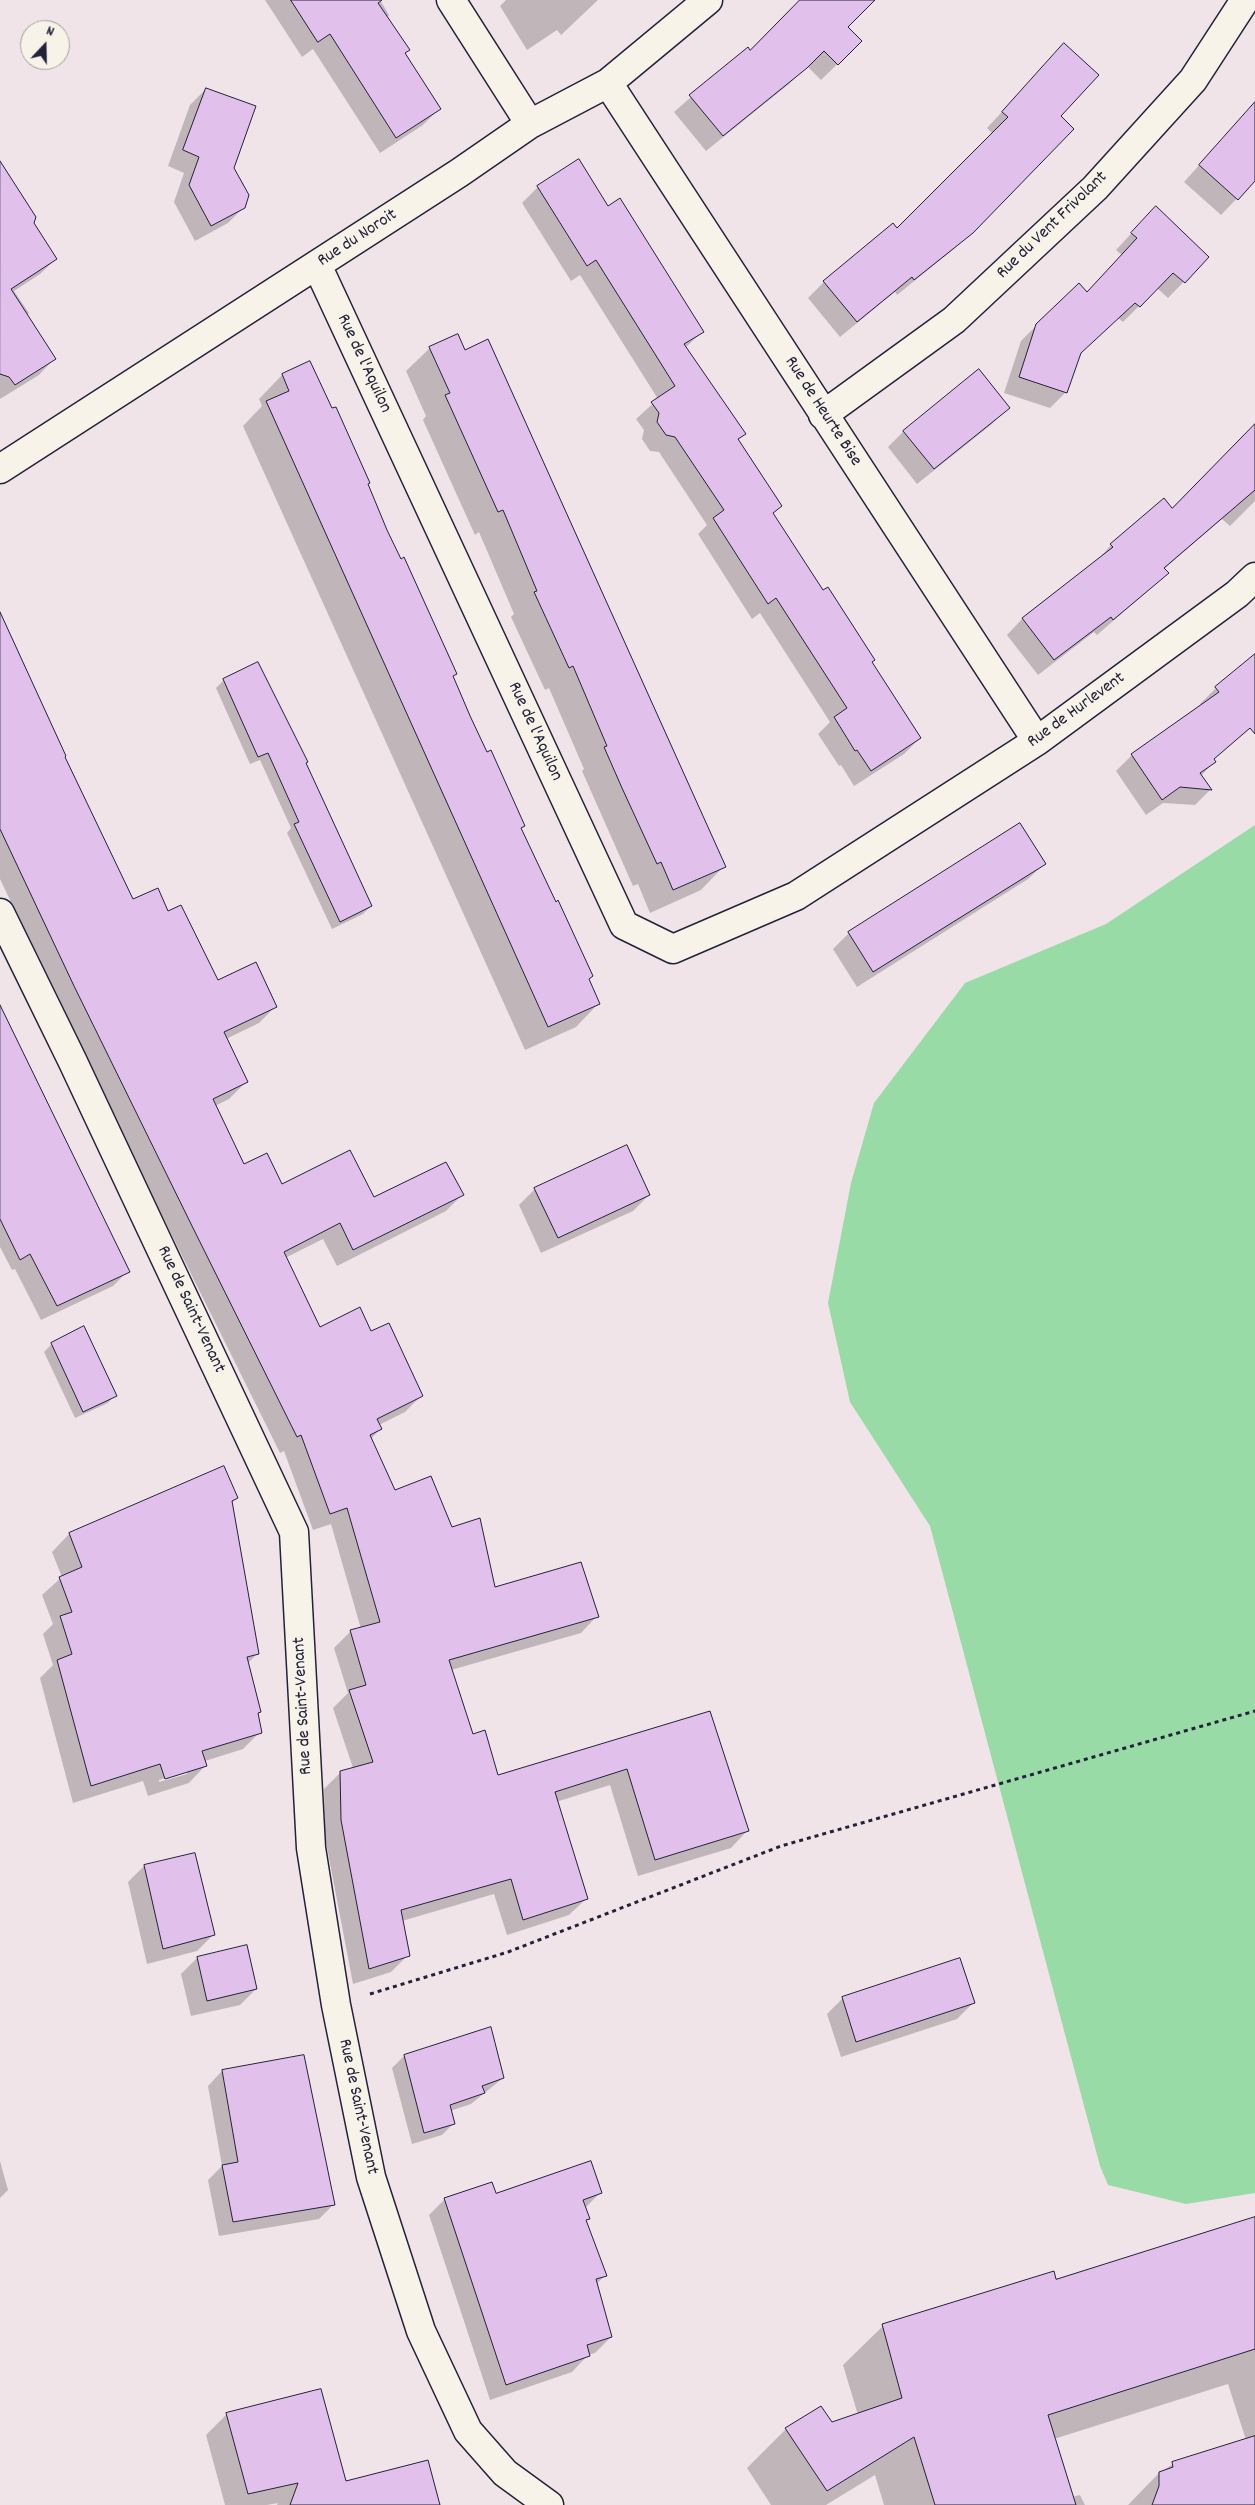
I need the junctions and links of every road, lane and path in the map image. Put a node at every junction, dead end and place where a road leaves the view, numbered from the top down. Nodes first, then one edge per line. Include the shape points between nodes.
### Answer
1 (451, 0) edge
2 (708, 0) edge
3 (1245, 0) edge
4 (608, 83) junction
5 (530, 124) junction
6 (317, 265) junction
7 (823, 414) junction
8 (0, 469) edge
9 (1255, 577) edge
10 (1037, 741) junction
11 (891, 835) joint
12 (0, 913) edge
13 (1255, 1711) edge
14 (336, 2005) junction
15 (549, 2505) edge

1 - 5 street
2 - 4 street, Rue du Noroit
3 - 7 street, Rue du Vent Frivolant via 1193,80 1095,188 954,320
4 - 5 street, Rue du Noroit
4 - 7 street, Rue de Heurte Bise
5 - 6 street, Rue du Noroit via 459,174
6 - 8 street, Rue du Noroit
6 - 11 street, Rue de l'Aquilon via 624,925 673,949 796,896
7 - 10 street, Rue de Heurte Bise
9 - 10 street, Rue de Hurlevent via 1237,594
10 - 11 street, Rue de Hurlevent
12 - 14 street, Rue de Saint-Venant via 294,1532 311,1848
13 - 14 path via 781,1846 508,1952
14 - 15 street, Rue de Saint-Venant via 371,2177 421,2331 468,2431 504,2473

